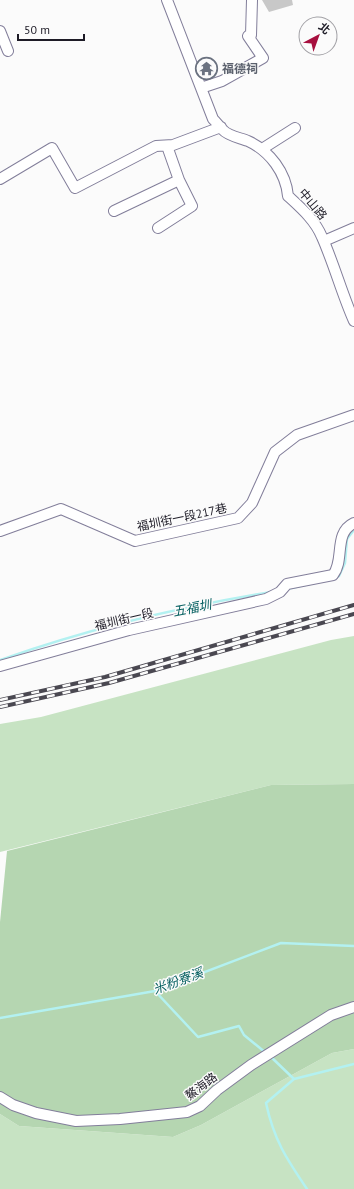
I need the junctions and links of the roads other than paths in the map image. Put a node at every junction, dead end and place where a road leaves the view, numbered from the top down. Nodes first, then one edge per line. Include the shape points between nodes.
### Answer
1 (167, 0) edge
2 (252, 0) edge
3 (0, 31) edge
4 (8, 51) dead end
5 (201, 88) junction
6 (221, 127) junction
7 (294, 128) dead end
8 (167, 146) junction
9 (262, 149) junction
10 (0, 178) edge
11 (179, 180) junction
12 (114, 211) dead end
13 (158, 228) dead end
14 (354, 228) edge
15 (323, 238) junction
16 (354, 321) edge
17 (354, 415) edge
18 (354, 523) edge
19 (0, 531) edge
20 (0, 666) edge
21 (354, 1007) edge
22 (0, 1097) edge

1 - 5 lane, 中山路
2 - 5 lane via 251,35 248,36 262,58 222,81
3 - 4 lane
5 - 6 lane, 中山路 via 213,119
6 - 8 lane
6 - 9 lane, 中山路 via 223,131
7 - 9 lane
8 - 10 lane via 156,146 75,188 52,148
8 - 11 lane
9 - 15 lane, 中山路 via 273,158 287,188 288,196 307,213
11 - 12 lane
11 - 13 lane via 192,206
14 - 15 lane
15 - 16 lane
17 - 19 lane, 福圳街一段217巷 via 297,435 274,452 252,503 238,518 135,541 61,509
18 - 20 lane, 福圳街一段 via 348,526 342,535 338,569 333,575 287,584 280,592 266,599 129,630
21 - 22 lane, 鰲海路 via 331,1015 251,1065 200,1106 187,1112 76,1121 36,1113 13,1105

